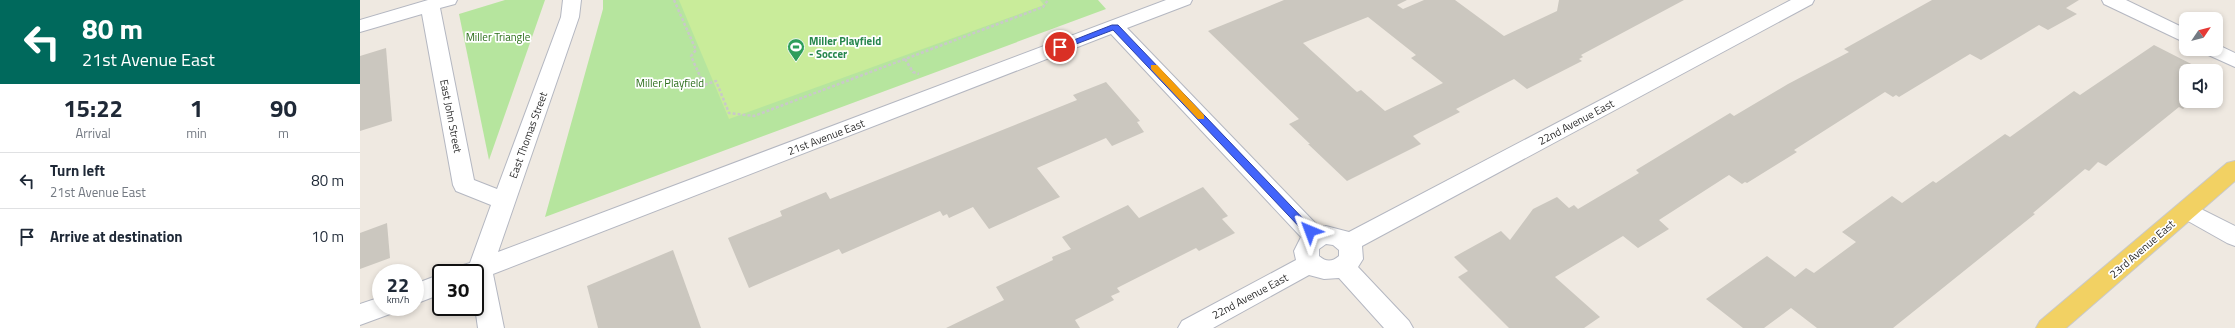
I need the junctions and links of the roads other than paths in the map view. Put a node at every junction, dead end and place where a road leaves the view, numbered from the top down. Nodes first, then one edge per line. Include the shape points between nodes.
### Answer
1 (572, 0) edge
2 (1183, 0) edge
3 (1805, 0) edge
4 (2111, 0) edge
5 (439, 3) edge
6 (360, 26) edge
7 (1115, 27) junction
8 (2179, 34) edge
9 (2223, 55) edge
10 (2235, 61) edge
11 (2235, 170) edge
12 (504, 201) junction
13 (2187, 210) junction
14 (2235, 237) edge
15 (1316, 238) junction
16 (1348, 243) junction
17 (1310, 263) junction
18 (478, 264) edge
19 (1343, 267) junction
20 (484, 268) edge
21 (484, 303) edge
22 (372, 310) edge
23 (360, 315) edge
24 (491, 328) edge
25 (1191, 328) edge
26 (1400, 328) edge
27 (2049, 328) edge

1 - 12 street, East Thomas Street via 570,17
2 - 7 street, 21st Avenue East
3 - 16 street, 22nd Avenue East
4 - 8 street
5 - 6 street
5 - 12 street, East John Street via 464,185
7 - 15 street
7 - 20 street, 21st Avenue East
9 - 10 street
11 - 13 main road, 23rd Avenue East
12 - 18 street, East Thomas Street
13 - 14 street
13 - 27 main road, 23rd Avenue East
15 - 16 street via 1333,235
15 - 17 street via 1306,249
16 - 19 street via 1352,253 1351,259
17 - 19 street via 1326,270
17 - 25 street, 22nd Avenue East
19 - 26 street
21 - 24 street
22 - 23 street

